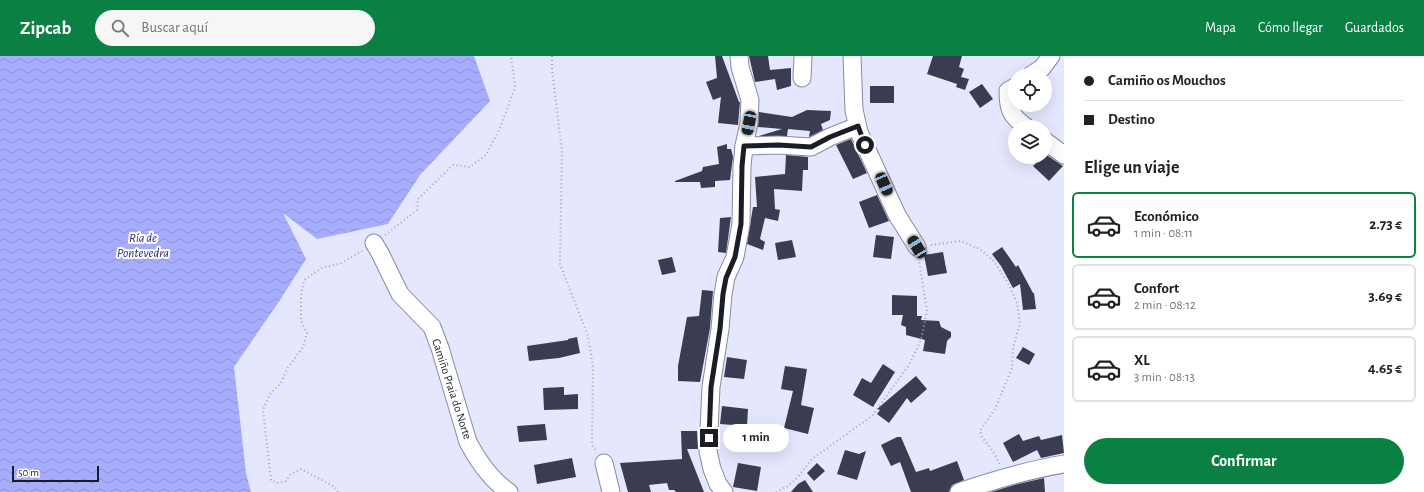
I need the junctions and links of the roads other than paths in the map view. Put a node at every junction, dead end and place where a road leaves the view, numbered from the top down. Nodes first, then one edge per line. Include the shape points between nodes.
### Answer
1 (739, 56) edge
2 (803, 56) edge
3 (852, 56) edge
4 (1051, 56) edge
5 (1042, 68) edge
6 (802, 78) dead end
7 (1011, 112) edge
8 (1018, 120) edge
9 (858, 126) junction
10 (744, 146) junction
11 (1052, 146) edge
12 (1064, 155) edge
13 (374, 244) road end
14 (917, 247) road end
15 (604, 463) road end
16 (1064, 464) edge
17 (718, 489) edge
18 (509, 492) edge
19 (611, 492) edge
20 (959, 492) edge

1 - 10 street via 750,100
2 - 6 street
3 - 9 street via 854,110
4 - 5 street
7 - 8 street
9 - 10 street via 811,147
9 - 14 street via 897,215
10 - 17 street via 741,224 735,257 726,278 723,294 711,387 708,451
11 - 12 street
13 - 18 street, Camiño Praia do Norte via 400,294 432,328 468,442 475,456 487,472
15 - 19 street
16 - 20 street via 1032,469

